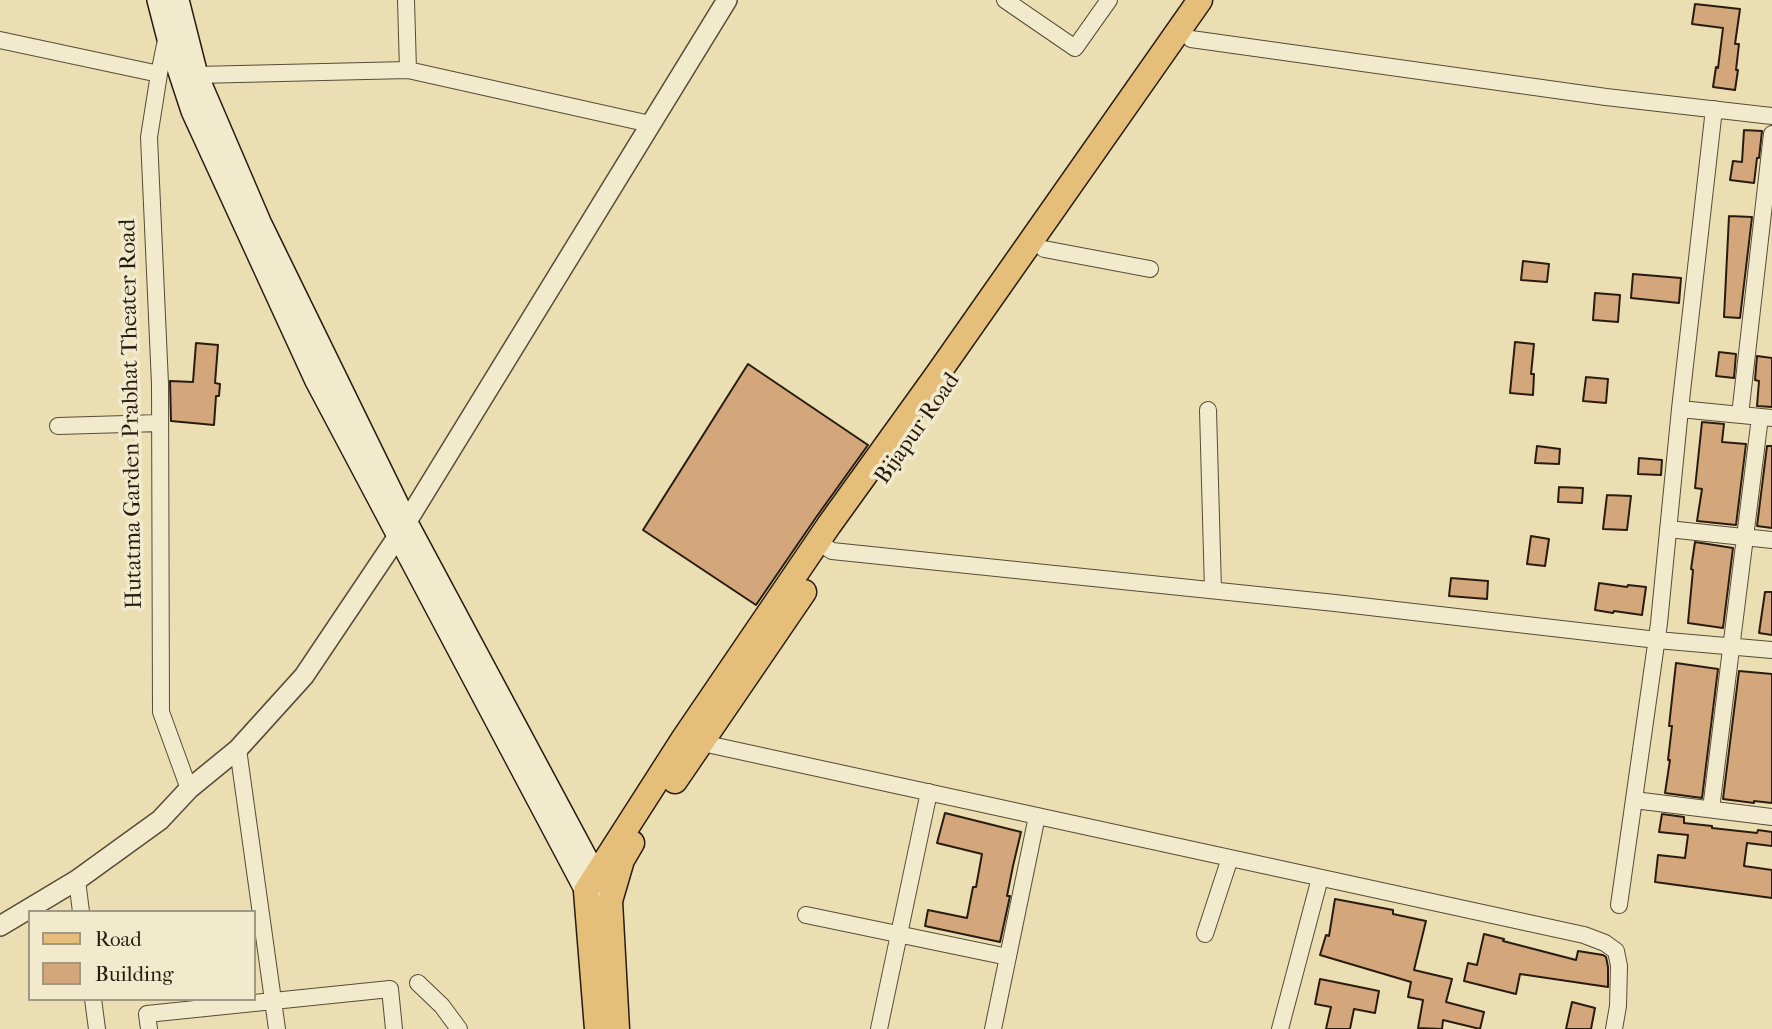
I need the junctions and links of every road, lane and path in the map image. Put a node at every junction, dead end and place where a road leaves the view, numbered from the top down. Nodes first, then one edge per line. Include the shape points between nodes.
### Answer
1 (158, 0) edge
2 (178, 0) edge
3 (406, 0) edge
4 (727, 0) edge
5 (1005, 0) edge
6 (1109, 0) edge
7 (1200, 0) edge
8 (1217, 0) edge
9 (167, 35) junction
10 (1191, 39) junction
11 (0, 40) edge
12 (408, 70) junction
13 (159, 74) junction
14 (197, 75) junction
15 (1714, 109) junction
16 (1772, 116) edge
17 (650, 124) junction
18 (1772, 134) edge
19 (1044, 249) junction
20 (1150, 269) dead end
21 (1680, 409) junction
22 (1208, 410) dead end
23 (1740, 415) junction
24 (1766, 417) edge
25 (160, 423) junction
26 (58, 426) dead end
27 (402, 529) junction
28 (1668, 529) junction
29 (1745, 537) junction
30 (1772, 540) edge
31 (825, 547) junction
32 (1213, 590) junction
33 (1657, 639) junction
34 (1732, 646) junction
35 (1772, 650) edge
36 (693, 741) junction
37 (238, 749) junction
38 (189, 789) junction
39 (929, 792) junction
40 (1634, 800) junction
41 (1711, 809) junction
42 (1037, 816) junction
43 (1772, 817) edge
44 (1230, 858) junction
45 (1320, 878) junction
46 (77, 880) junction
47 (590, 883) junction
48 (610, 901) junction
49 (1619, 905) dead end
50 (81, 910) edge
51 (806, 915) dead end
52 (0, 926) edge
53 (899, 934) junction
54 (1205, 934) dead end
55 (260, 944) edge
56 (1008, 957) junction
57 (418, 983) dead end
58 (595, 995) junction
59 (93, 1001) edge
60 (273, 1001) junction
61 (97, 1029) edge
62 (149, 1029) edge
63 (277, 1029) edge
64 (394, 1029) edge
65 (459, 1029) edge
66 (583, 1029) edge
67 (597, 1029) edge
68 (617, 1029) edge
69 (879, 1029) edge
70 (993, 1029) edge
71 (1280, 1029) edge
72 (1614, 1029) edge

1 - 9 main road
2 - 14 main road
3 - 12 street
4 - 17 street
5 - 6 street via 1075,48
7 - 31 main road
8 - 10 main road, Bijapur Road
9 - 13 street, Hutatma Garden Prabhat Theater Road
9 - 27 main road via 192,111 316,381
10 - 15 street
10 - 19 main road, Bijapur Road
11 - 13 street
12 - 14 street
12 - 17 street
13 - 25 street, Hutatma Garden Prabhat Theater Road via 149,137
14 - 27 main road
15 - 16 street
15 - 21 street
17 - 27 street
18 - 23 street
19 - 20 street
19 - 31 main road, Bijapur Road
21 - 23 street
21 - 28 street
22 - 32 street
23 - 24 street
24 - 29 street
25 - 26 street
25 - 38 street, Hutatma Garden Prabhat Theater Road via 161,712
27 - 37 street via 304,676
27 - 47 main road
28 - 29 street
28 - 33 street
29 - 30 street
29 - 34 street
31 - 32 street
31 - 36 main road, Bijapur Road
32 - 33 street
33 - 34 street
33 - 40 street
34 - 35 street
34 - 41 street
36 - 39 street
36 - 47 main road
36 - 48 main road, Bijapur Road via 622,860
37 - 38 street
37 - 55 street
38 - 46 street via 160,820
39 - 42 street
39 - 53 street
40 - 41 street
40 - 49 street
41 - 43 street
42 - 44 street
42 - 56 street
44 - 45 street
44 - 54 street
45 - 71 street
45 - 72 street via 1605,943 1616,951 1619,966
46 - 50 street
46 - 52 street
47 - 48 main road
47 - 58 main road
48 - 68 main road, Bijapur Road
51 - 53 street
53 - 56 street
53 - 69 street
55 - 60 street
56 - 70 street
57 - 65 street
58 - 66 street
58 - 67 main road
59 - 61 street
60 - 62 street via 147,1014
60 - 63 street
60 - 64 street via 390,989

